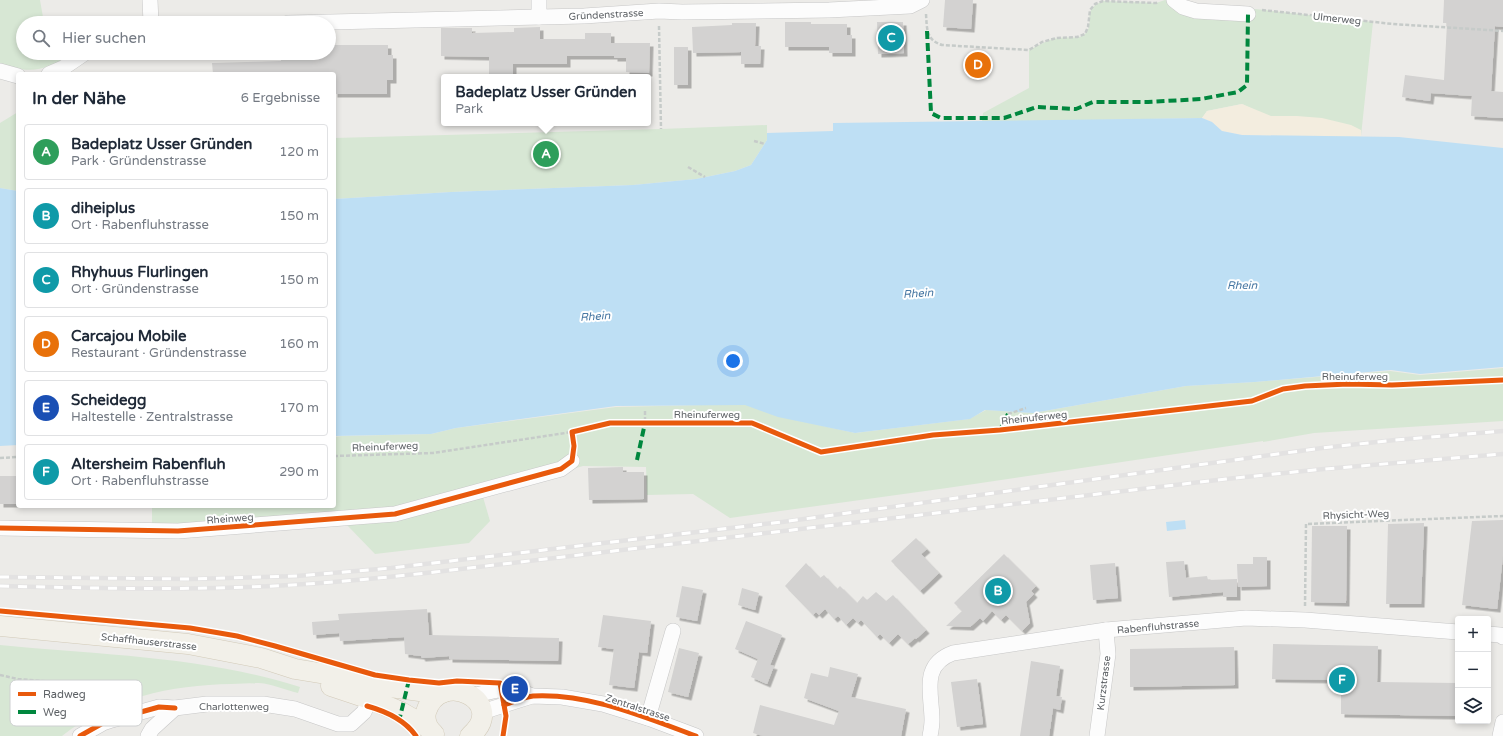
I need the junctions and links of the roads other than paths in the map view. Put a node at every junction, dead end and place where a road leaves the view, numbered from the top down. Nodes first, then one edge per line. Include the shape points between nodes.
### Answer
1 (150, 0) edge
2 (539, 0) edge
3 (1167, 1) edge
4 (924, 4) edge
5 (1248, 14) road end
6 (151, 16) edge
7 (539, 17) junction
8 (336, 22) edge
9 (75, 60) edge
10 (0, 71) edge
11 (54, 72) edge
12 (16, 75) edge
13 (572, 461) road end
14 (0, 528) edge
15 (0, 626) edge
16 (1106, 630) junction
17 (673, 631) dead end
18 (1455, 632) edge
19 (1491, 634) edge
20 (1503, 637) edge
21 (377, 692) junction
22 (444, 692) junction
23 (175, 708) junction
24 (142, 712) edge
25 (648, 718) junction
26 (478, 721) edge
27 (1503, 722) edge
28 (98, 726) edge
29 (432, 732) edge
30 (80, 736) edge
31 (148, 736) edge
32 (696, 736) edge
33 (930, 736) edge
34 (1096, 736) edge
35 (1500, 736) edge

1 - 6 street
2 - 7 street
3 - 5 street via 1196,11
4 - 7 street, Gründenstrasse via 829,10 659,11
7 - 8 street, Gründenstrasse
9 - 11 street
10 - 12 street
13 - 14 street, Rheinweg via 561,469 395,514 178,531
15 - 21 main road, Schaffhauserstrasse via 188,644 261,658 295,669 338,676
16 - 18 street, Rabenfluhstrasse via 1246,618
16 - 33 street, Rabenfluhstrasse via 953,653 942,657 930,675
16 - 34 street, Kurzstrasse via 1108,654
17 - 25 street
19 - 20 street
21 - 22 main road, Schaffhauserstrasse
21 - 23 street, Charlottenweg via 358,718 351,724 344,725 295,709 263,704 207,704
21 - 29 main road, Schaffhauserstrasse via 401,712
22 - 26 main road, Schaffhauserstrasse via 458,691
22 - 29 main road via 428,706 425,720
23 - 24 street, Charlottenweg via 158,707
23 - 31 street
25 - 26 street, Zentralstrasse via 578,699 532,696
25 - 32 street, Zentralstrasse
27 - 35 street
28 - 30 street, Charlottenweg

